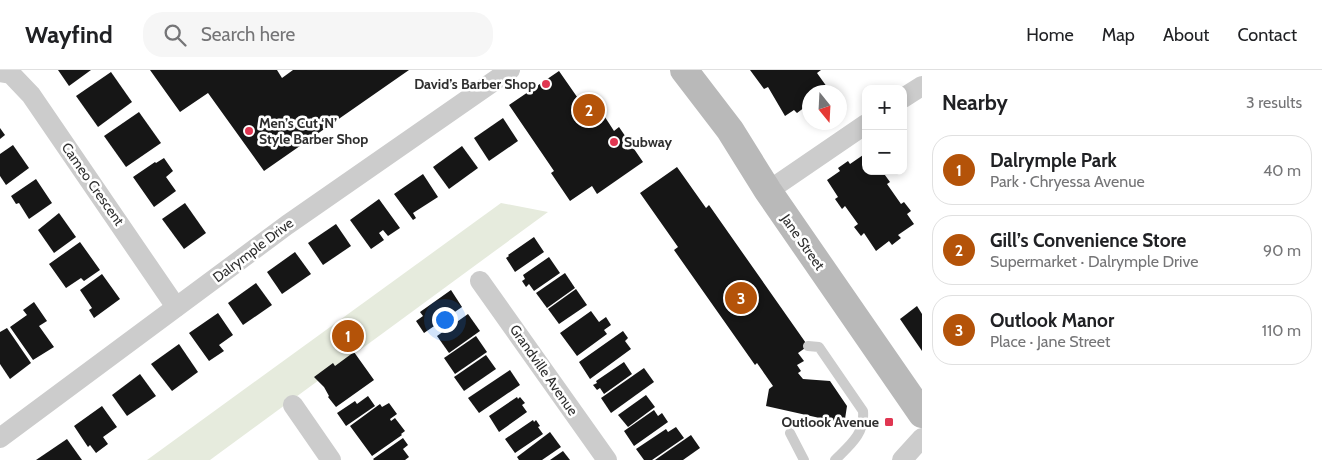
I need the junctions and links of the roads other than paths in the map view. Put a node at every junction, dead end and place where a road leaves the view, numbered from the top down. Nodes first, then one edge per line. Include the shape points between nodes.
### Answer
1 (510, 70) edge
2 (684, 70) edge
3 (0, 72) edge
4 (922, 86) edge
5 (907, 95) edge
6 (862, 127) edge
7 (768, 191) junction
8 (480, 281) dead end
9 (176, 307) junction
10 (808, 346) dead end
11 (293, 405) dead end
12 (922, 414) edge
13 (790, 432) dead end
14 (0, 438) edge
15 (922, 438) edge
16 (331, 460) edge
17 (608, 460) edge
18 (804, 460) edge
19 (836, 460) edge
20 (902, 460) edge

1 - 9 street, Dalrymple Drive via 287,224
2 - 7 main road, Jane Street via 730,130
3 - 9 street, Cameo Crescent via 12,74 31,95
4 - 5 street
6 - 7 street
7 - 12 main road, Jane Street
8 - 17 street, Grandville Avenue
9 - 14 street, Dalrymple Drive
10 - 19 lane via 819,346 863,411 864,422 858,436
11 - 16 street
13 - 18 lane
15 - 20 street

